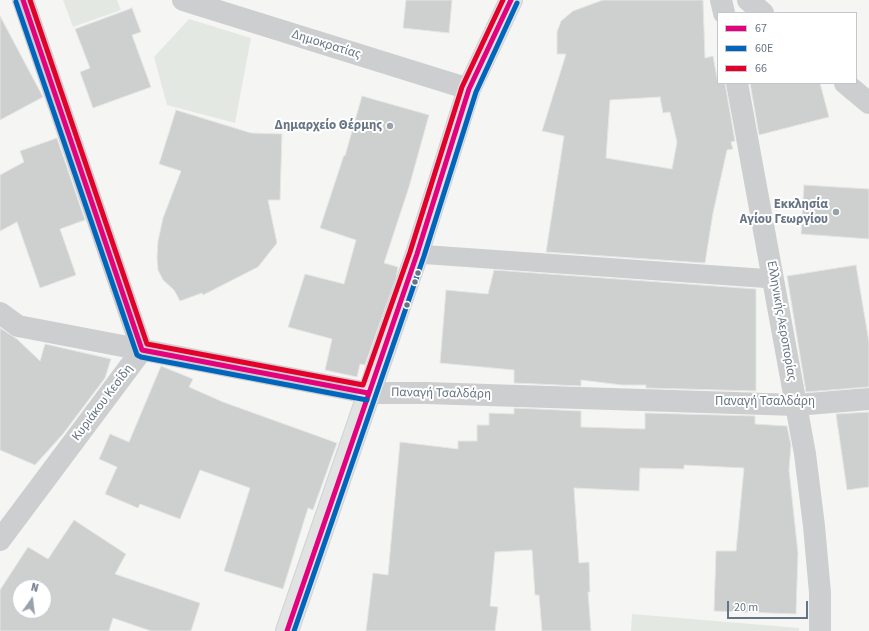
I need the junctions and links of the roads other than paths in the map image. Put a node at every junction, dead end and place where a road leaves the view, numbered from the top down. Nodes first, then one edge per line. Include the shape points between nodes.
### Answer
1 (23, 0) edge
2 (183, 0) edge
3 (721, 0) edge
4 (748, 0) edge
5 (506, 2) edge
6 (724, 12) edge
7 (763, 12) edge
8 (737, 84) edge
9 (846, 84) edge
10 (469, 89) junction
11 (869, 104) edge
12 (417, 254) junction
13 (773, 279) junction
14 (0, 313) edge
15 (142, 350) junction
16 (368, 393) junction
17 (869, 399) edge
18 (796, 405) junction
19 (0, 540) edge
20 (287, 631) edge
21 (820, 631) edge

1 - 15 street
2 - 10 street, Δημοκρατίας
3 - 6 street
4 - 7 street
5 - 10 main road
8 - 13 street, Ελληνικής Αεροπορίας
9 - 11 street
10 - 12 main road
12 - 13 street
12 - 16 main road
13 - 18 street, Ελληνικής Αεροπορίας
14 - 15 street, Παναγή Τσαλδάρη via 18,326
15 - 16 street, Παναγή Τσαλδάρη
15 - 19 street, Κυριάκου Κεσίδη
16 - 18 street, Παναγή Τσαλδάρη
16 - 20 main road
17 - 18 street, Παναγή Τσαλδάρη
18 - 21 street, Ελληνικής Αεροπορίας via 806,454 814,526 820,593

